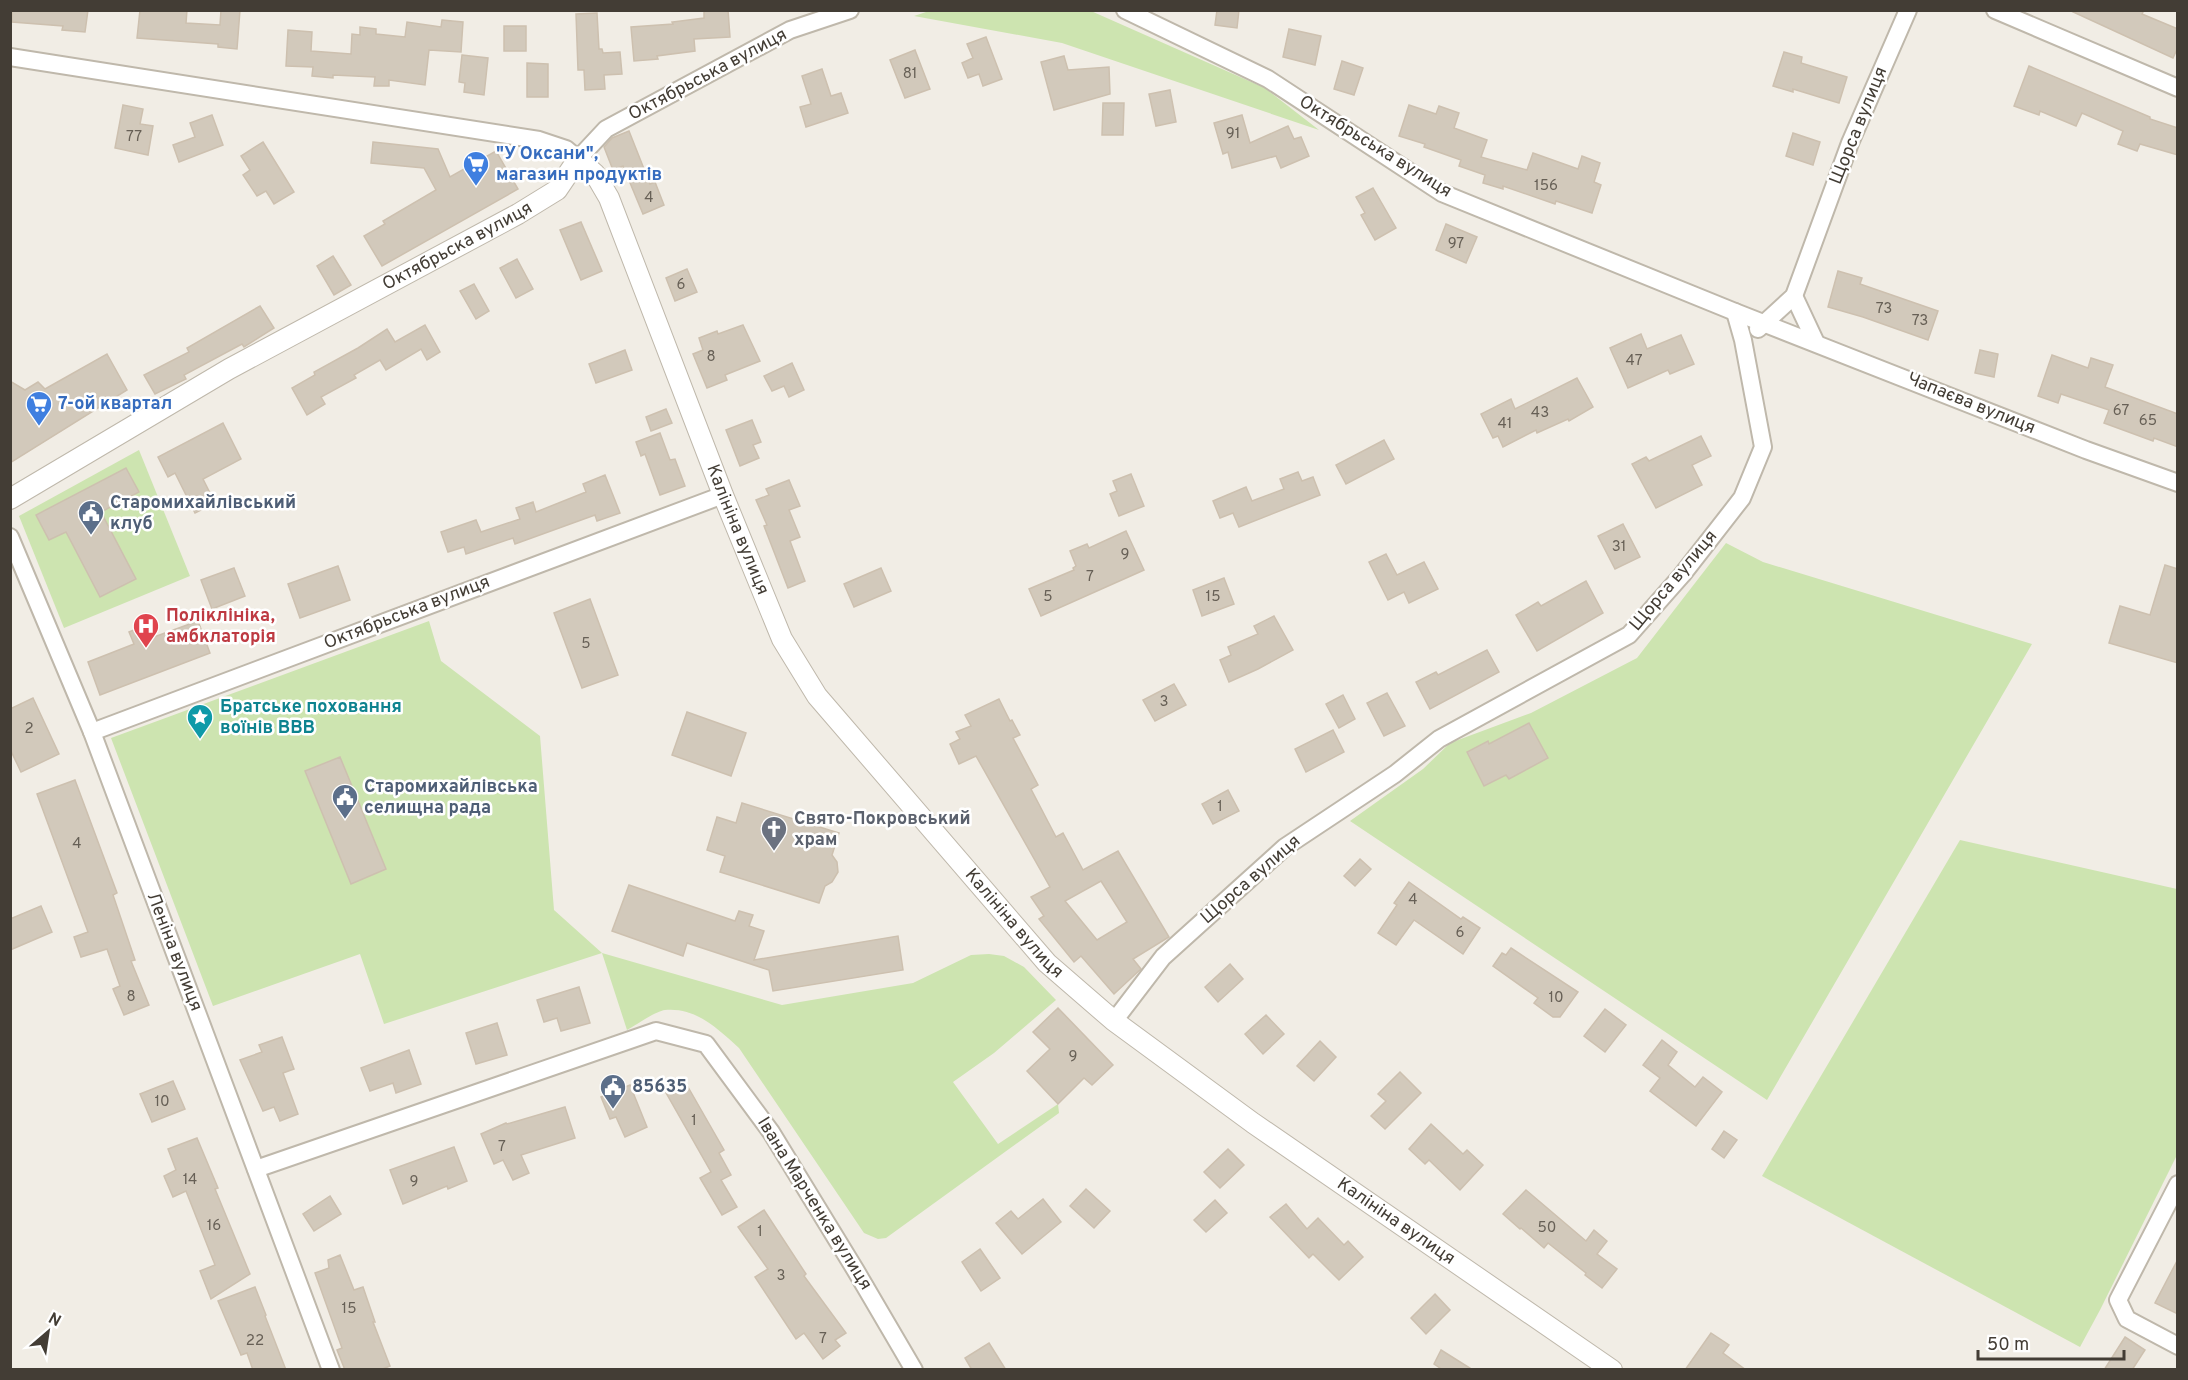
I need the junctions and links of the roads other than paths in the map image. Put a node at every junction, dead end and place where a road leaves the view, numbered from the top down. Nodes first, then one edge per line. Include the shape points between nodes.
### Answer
1 (850, 10) edge
2 (1125, 10) edge
3 (1908, 10) edge
4 (1995, 10) edge
5 (10, 57) edge
6 (2178, 88) edge
7 (578, 159) junction
8 (1794, 296) junction
9 (1735, 312) junction
10 (1766, 323) junction
11 (1743, 340) junction
12 (1816, 343) junction
13 (2178, 483) edge
14 (723, 495) junction
15 (10, 499) edge
16 (10, 537) edge
17 (92, 732) junction
18 (1114, 1021) junction
19 (256, 1169) junction
20 (2178, 1184) edge
21 (2178, 1346) edge
22 (331, 1370) edge
23 (914, 1370) edge
24 (1612, 1370) edge

1 - 7 street, Октябрьська вулиця via 790,30 606,129
2 - 9 street, Октябрьська вулиця via 1268,80 1442,193
3 - 8 street, Щорса вулиця via 1850,143
4 - 6 street
5 - 7 street via 539,140 566,149
7 - 14 street, Калініна вулиця via 595,174 609,198
7 - 15 street, Октябрьска вулиця via 557,190 518,214 229,369
8 - 10 street, Щорса вулиця
8 - 12 street
9 - 10 street, Октябрьська вулиця
9 - 11 street
10 - 11 street, Щорса вулиця
10 - 12 street, Чапаєва вулиця
11 - 18 street, Щорса вулиця via 1763,447 1742,498 1682,576 1629,635 1439,739 1395,774 1284,847 1162,957
12 - 13 street, Чапаєва вулиця
14 - 17 street, Октябрьська вулиця
14 - 18 street, Калініна вулиця via 782,639 818,696 1047,963
16 - 17 street, Леніна вулиця
17 - 19 street, Леніна вулиця
18 - 24 street, Калініна вулиця via 1253,1124
19 - 22 street, Леніна вулиця
19 - 23 street, Івана Марченка вулиця via 656,1031 705,1044 771,1132
20 - 21 street via 2118,1300 2127,1319

